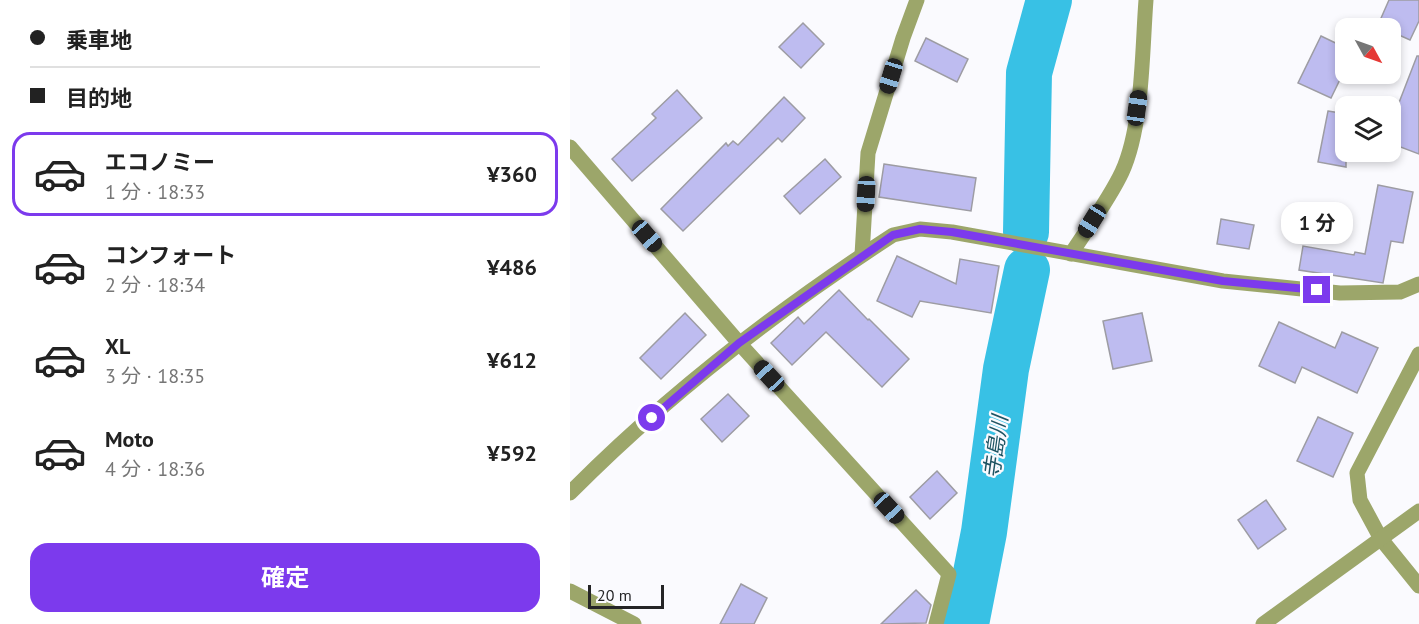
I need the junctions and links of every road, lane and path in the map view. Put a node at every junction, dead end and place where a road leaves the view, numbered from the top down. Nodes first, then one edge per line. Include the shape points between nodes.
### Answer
1 (917, 0) edge
2 (1146, 0) edge
3 (570, 147) edge
4 (1071, 254) junction
5 (862, 255) junction
6 (1419, 284) edge
7 (739, 343) junction
8 (1419, 354) edge
9 (570, 493) edge
10 (1419, 511) edge
11 (1381, 539) junction
12 (1419, 586) edge
13 (570, 591) edge
14 (633, 624) edge
15 (936, 624) edge
16 (1263, 624) edge

1 - 5 street via 868,153
2 - 4 street via 1134,131 1122,172
3 - 7 street
4 - 5 street via 920,229 893,235
4 - 6 street via 1223,281 1340,293 1400,292
5 - 7 street
7 - 9 street via 600,462
7 - 15 street via 949,574
8 - 11 street via 1357,473 1360,500
10 - 11 street
11 - 12 street
11 - 16 street
13 - 14 street

